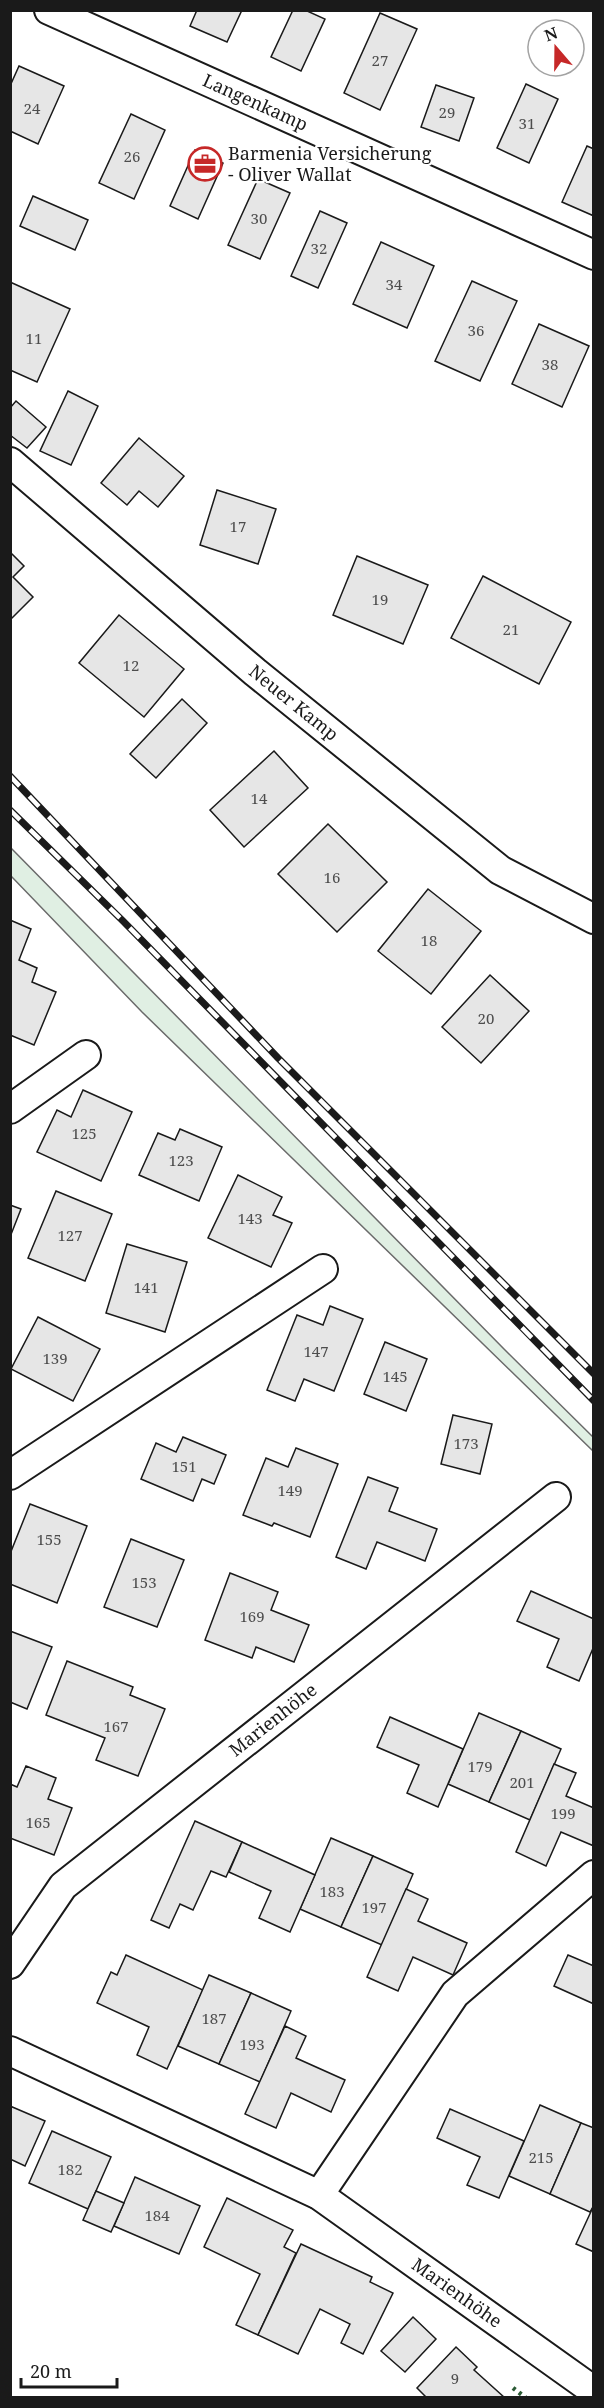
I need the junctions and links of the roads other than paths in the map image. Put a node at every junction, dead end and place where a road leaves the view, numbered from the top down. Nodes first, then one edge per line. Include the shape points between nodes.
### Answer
1 (49, 10) edge
2 (594, 255) edge
3 (10, 462) edge
4 (594, 919) edge
5 (86, 1054) dead end
6 (10, 1109) edge
7 (323, 1269) dead end
8 (10, 1475) edge
9 (556, 1497) dead end
10 (594, 1875) edge
11 (10, 1964) edge
12 (10, 2051) edge
13 (319, 2195) junction
14 (594, 2391) edge

1 - 2 street, Langenkamp
3 - 4 street, Neuer Kamp via 255,672 500,870
5 - 6 street
7 - 8 street
9 - 11 street, Marienhöhe via 63,1886
10 - 13 street via 455,1994
12 - 13 street, Marienhöhe
13 - 14 street, Marienhöhe

